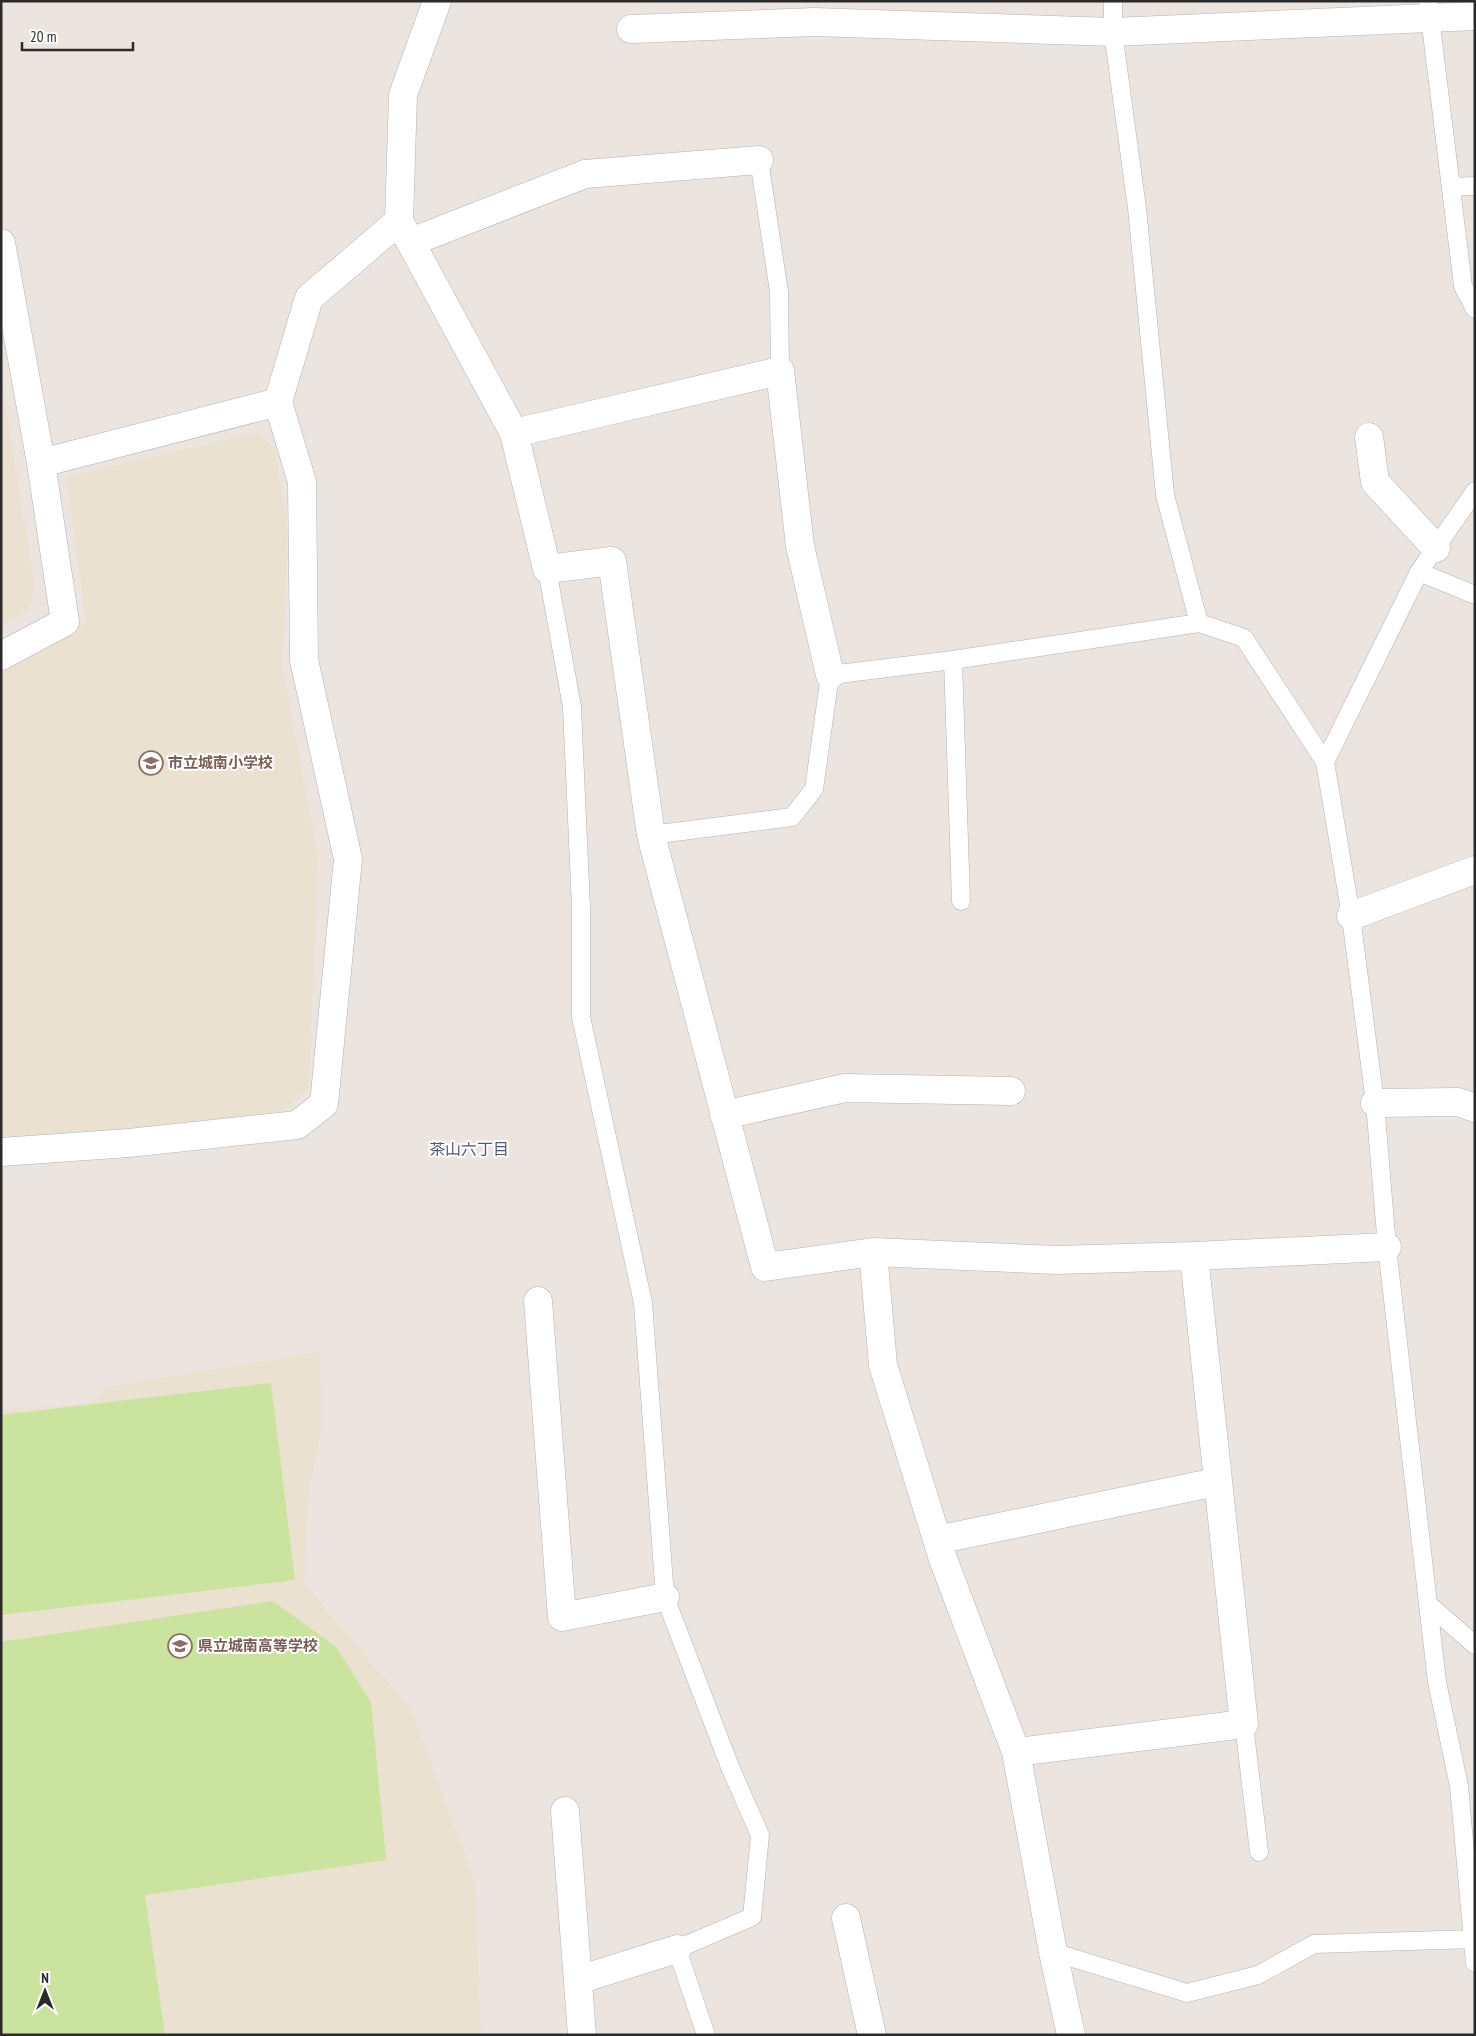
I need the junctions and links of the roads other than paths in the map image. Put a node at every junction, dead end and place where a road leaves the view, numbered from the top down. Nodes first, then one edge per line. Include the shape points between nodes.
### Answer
1 (437, 1) edge
2 (1114, 1) edge
3 (1429, 9) edge
4 (1475, 16) edge
5 (631, 29) dead end
6 (1113, 32) junction
7 (759, 160) joint
8 (1475, 186) edge
9 (1451, 187) junction
10 (405, 232) junction
11 (1, 244) edge
12 (1475, 309) edge
13 (780, 371) junction
14 (278, 402) junction
15 (514, 434) junction
16 (1369, 437) dead end
17 (41, 463) junction
18 (1475, 491) edge
19 (1436, 548) junction
20 (547, 569) junction
21 (1419, 572) junction
22 (1475, 595) edge
23 (1199, 623) junction
24 (1, 656) edge
25 (953, 660) junction
26 (830, 675) junction
27 (1325, 762) junction
28 (650, 835) junction
29 (1475, 870) edge
30 (961, 901) dead end
31 (1351, 916) junction
32 (1011, 1091) dead end
33 (1375, 1103) junction
34 (1475, 1108) edge
35 (724, 1115) junction
36 (1, 1152) edge
37 (1387, 1247) junction
38 (873, 1252) junction
39 (1194, 1256) junction
40 (538, 1301) dead end
41 (1216, 1482) junction
42 (937, 1540) junction
43 (665, 1596) junction
44 (1428, 1604) junction
45 (1475, 1645) edge
46 (1244, 1724) junction
47 (1016, 1752) junction
48 (565, 1811) dead end
49 (1259, 1852) dead end
50 (846, 1918) dead end
51 (1473, 1939) junction
52 (677, 1949) junction
53 (1053, 1952) junction
54 (1475, 1963) edge
55 (578, 1980) junction
56 (582, 2035) edge
57 (706, 2035) edge
58 (872, 2035) edge
59 (1071, 2035) edge

1 - 10 street via 403,95
2 - 6 lane
3 - 4 street
3 - 6 street
3 - 9 lane
5 - 6 street via 814,22
6 - 23 lane via 1137,208 1165,496
7 - 10 street via 585,174
7 - 13 lane via 779,292
8 - 9 lane
9 - 12 lane via 1463,286
10 - 14 street via 309,298
10 - 15 street
11 - 17 street
13 - 15 street
13 - 26 street via 800,546
14 - 17 street
14 - 36 street via 302,482 304,660 348,859 324,1104 298,1125 129,1143
15 - 20 street
16 - 19 street via 1375,482
17 - 24 street via 65,622
18 - 19 lane
19 - 21 lane
20 - 28 street via 612,561
20 - 43 lane via 572,707 582,908 582,1017 643,1303
21 - 22 lane
21 - 27 lane
23 - 25 lane
23 - 27 lane via 1244,638
25 - 26 lane
25 - 30 lane
26 - 28 lane via 814,789 792,817
27 - 31 lane
28 - 35 street
29 - 31 street
31 - 33 lane
32 - 35 street via 845,1088
33 - 34 street via 1458,1102
33 - 37 lane
35 - 38 street via 765,1267
37 - 39 street
37 - 44 lane
38 - 39 street via 1056,1260
38 - 42 street via 883,1365
39 - 41 street
40 - 43 street via 562,1617
41 - 42 street
41 - 46 street
42 - 47 street
43 - 52 lane via 730,1767 760,1835 752,1917
44 - 45 lane
44 - 51 lane via 1437,1682 1458,1786
46 - 47 street
46 - 49 lane
47 - 53 street
48 - 55 street
50 - 58 street
51 - 53 lane via 1314,1944 1258,1975 1187,1993
51 - 54 lane
52 - 55 street
52 - 57 lane
53 - 59 street
55 - 56 street

